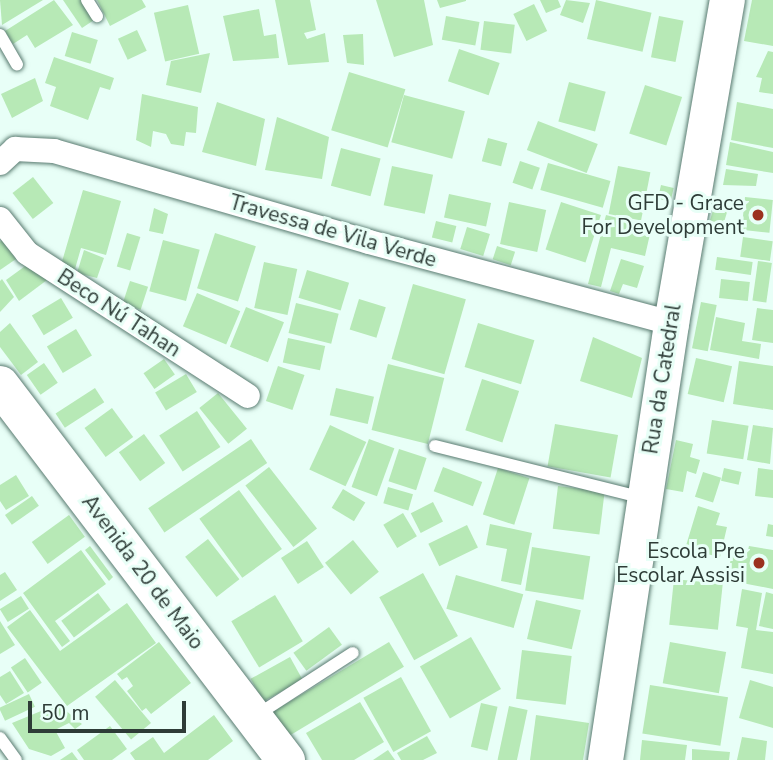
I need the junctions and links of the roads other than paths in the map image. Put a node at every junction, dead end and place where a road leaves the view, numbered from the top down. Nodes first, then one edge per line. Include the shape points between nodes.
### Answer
1 (87, 0) edge
2 (727, 0) edge
3 (97, 16) dead end
4 (0, 35) edge
5 (17, 65) dead end
6 (0, 163) edge
7 (0, 219) edge
8 (671, 323) junction
9 (0, 385) edge
10 (248, 396) dead end
11 (435, 446) dead end
12 (643, 498) junction
13 (353, 653) dead end
14 (254, 717) junction
15 (0, 738) edge
16 (16, 760) edge
17 (286, 760) edge
18 (604, 760) edge

1 - 3 lane
2 - 8 main road, Rua da Catedral
4 - 5 lane
6 - 8 street, Travessa de Vila Verde via 16,149 54,150 369,242
7 - 10 street, Beco Nú Tahan via 27,253
8 - 12 main road, Rua da Catedral
9 - 14 main road, Avenida 20 de Maio
11 - 12 lane
12 - 18 main road, Rua da Catedral
13 - 14 lane
14 - 17 main road, Avenida 20 de Maio
15 - 16 lane

